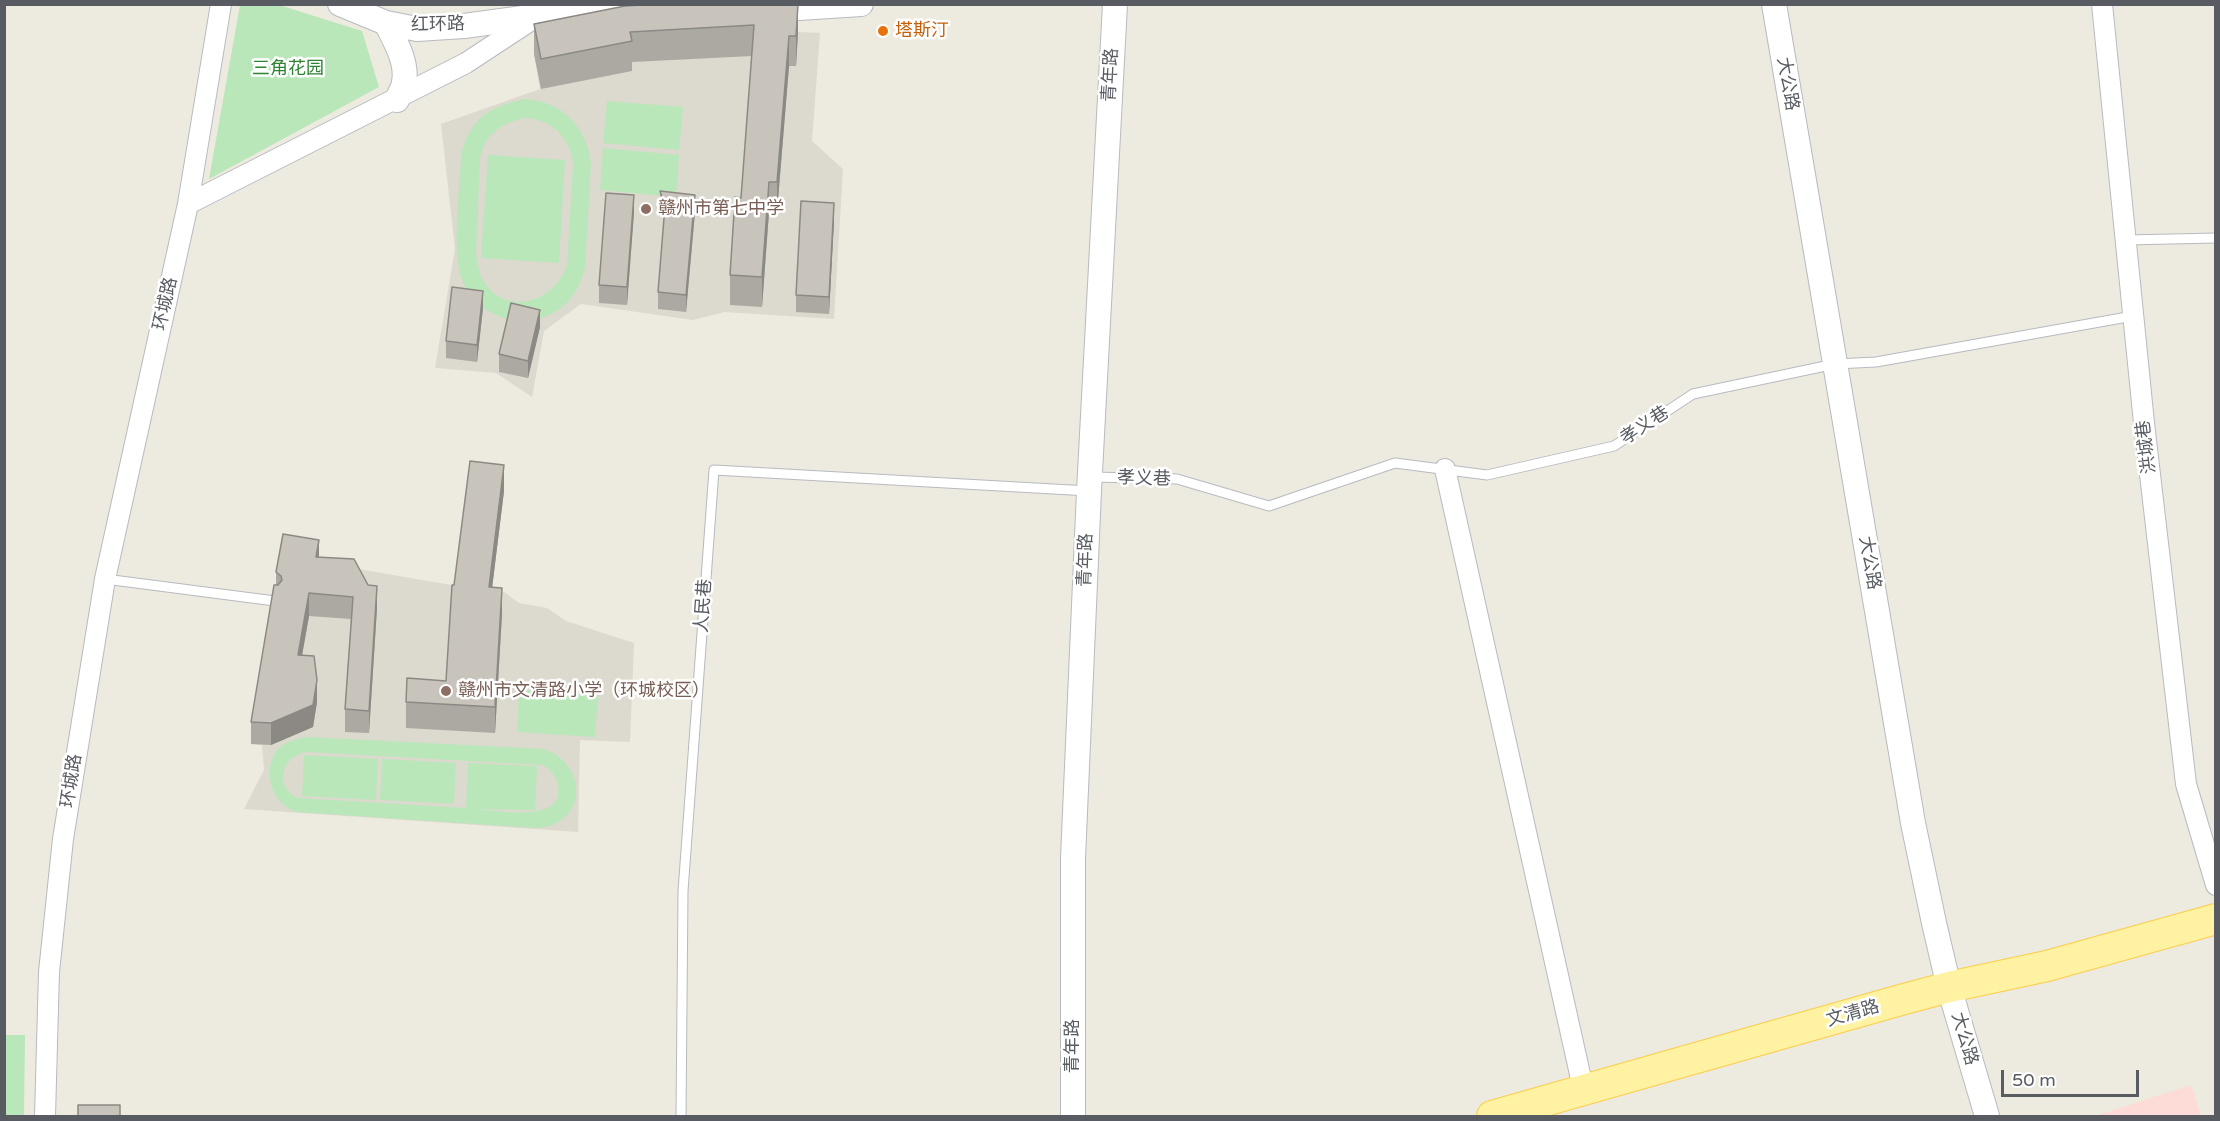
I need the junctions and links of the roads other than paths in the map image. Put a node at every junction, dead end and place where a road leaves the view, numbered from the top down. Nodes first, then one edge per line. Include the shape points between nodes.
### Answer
1 (221, 4) edge
2 (340, 4) edge
3 (861, 4) edge
4 (1115, 4) edge
5 (1774, 4) edge
6 (2102, 4) edge
7 (747, 11) edge
8 (631, 14) edge
9 (538, 16) junction
10 (386, 23) junction
11 (397, 100) junction
12 (188, 204) junction
13 (2216, 238) edge
14 (2126, 240) junction
15 (2133, 316) junction
16 (1835, 364) junction
17 (1445, 469) junction
18 (1089, 484) junction
19 (105, 579) junction
20 (275, 601) edge
21 (2216, 885) edge
22 (2216, 920) edge
23 (2216, 938) edge
24 (1952, 997) junction
25 (1584, 1092) junction
26 (45, 1116) edge
27 (681, 1116) edge
28 (1073, 1116) edge
29 (1492, 1116) edge
30 (1563, 1116) edge
31 (1987, 1116) edge

1 - 12 street, 环城路
2 - 10 street, 红环路
3 - 7 street
4 - 18 street, 青年路
5 - 16 street, 大公路
6 - 14 street, 洪城巷
8 - 9 street
9 - 10 street, 红环路 via 417,29
9 - 11 street via 466,63
10 - 11 street via 397,45 405,81
11 - 12 street
12 - 19 street, 环城路
13 - 14 lane
14 - 15 street, 洪城巷
15 - 16 lane, 孝义巷 via 1876,362
15 - 21 street, 洪城巷 via 2186,784
16 - 17 lane, 孝义巷 via 1693,394 1614,446 1486,475
16 - 24 street, 大公路 via 1913,823
17 - 18 lane, 孝义巷 via 1395,463 1269,506 1177,479
17 - 25 street
18 - 27 lane, 人民巷 via 714,470 683,891
18 - 28 street, 青年路 via 1073,858
19 - 20 lane
19 - 26 street, 环城路 via 63,839 48,972
22 - 24 main road, 文清路 via 2047,966
23 - 24 main road, 文清路
24 - 25 main road, 文清路
24 - 30 main road, 文清路 via 1876,1027
24 - 31 street, 大公路
25 - 29 main road, 文清路

